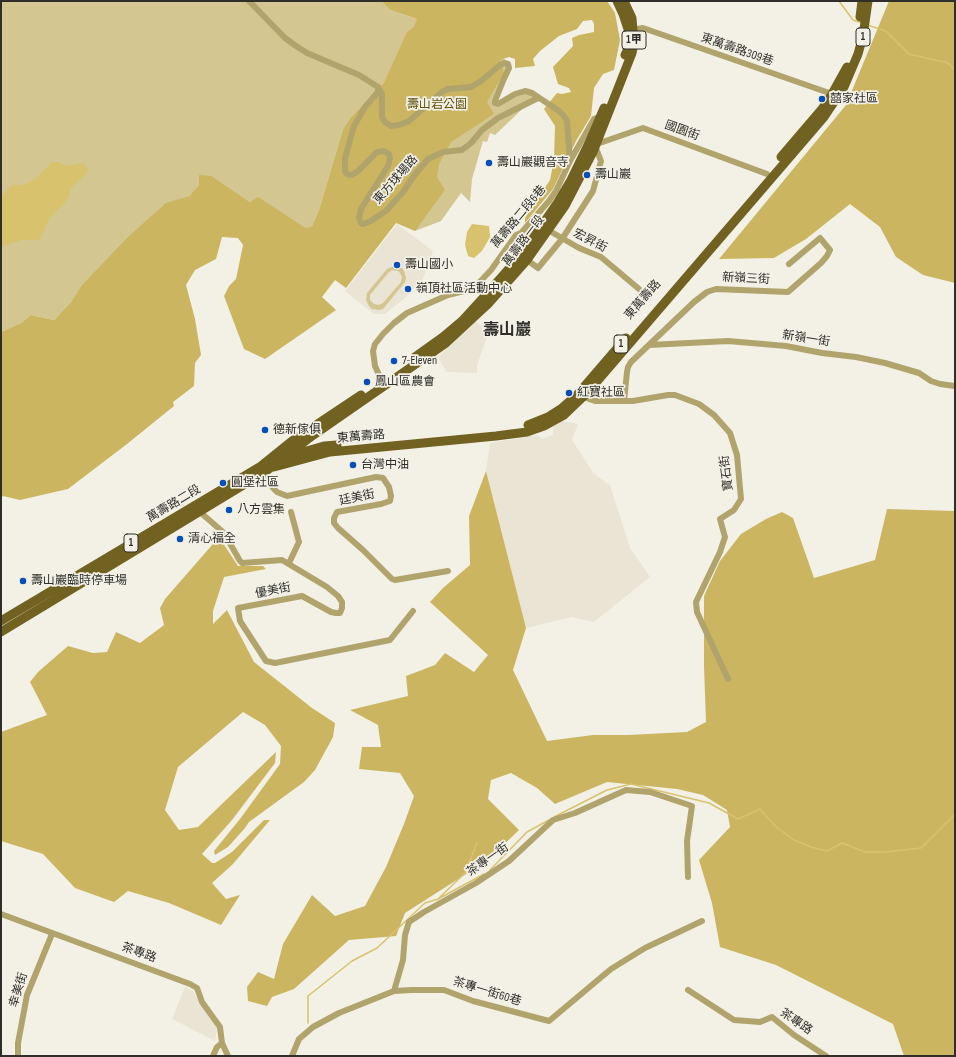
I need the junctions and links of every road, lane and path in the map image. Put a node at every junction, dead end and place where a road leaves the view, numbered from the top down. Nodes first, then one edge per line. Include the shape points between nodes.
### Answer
1 (249, 1) edge
2 (617, 1) edge
3 (624, 1) edge
4 (862, 1) edge
5 (868, 1) edge
6 (631, 30) junction
7 (378, 87) junction
8 (835, 95) junction
9 (538, 98) junction
10 (603, 118) junction
11 (592, 145) junction
12 (570, 161) junction
13 (767, 174) junction
14 (548, 230) junction
15 (562, 239) junction
16 (527, 260) junction
17 (790, 264) dead end
18 (639, 289) dead end
19 (650, 345) junction
20 (383, 384) junction
21 (955, 386) edge
22 (580, 396) junction
23 (624, 401) junction
24 (312, 436) junction
25 (320, 448) junction
26 (280, 456) junction
27 (266, 469) junction
28 (200, 512) junction
29 (291, 512) dead end
30 (289, 563) junction
31 (448, 571) dead end
32 (413, 611) dead end
33 (1, 621) edge
34 (1, 632) edge
35 (728, 679) dead end
36 (688, 877) dead end
37 (1, 914) edge
38 (702, 921) dead end
39 (52, 934) junction
40 (688, 990) dead end
41 (394, 991) junction
42 (222, 1042) junction
43 (18, 1056) edge
44 (213, 1056) edge
45 (228, 1056) edge
46 (292, 1056) edge
47 (826, 1056) edge

1 - 7 street via 296,46 359,75
2 - 6 main road, 萬壽路一段 / 1甲
3 - 6 main road, 萬壽路一段 / 1甲 via 632,18
4 - 8 main road, 東萬壽路 / 1 via 855,46
5 - 8 main road, 東萬壽路 / 1 via 863,36 851,72
6 - 8 street, 東萬壽路309巷 via 643,28
6 - 10 main road, 萬壽路一段 / 1甲 via 634,42 632,53
7 - 9 street via 382,94 382,116 391,126 409,121 448,89 471,87 504,63 508,64 509,68 495,103 498,104 525,91
7 - 9 street, 東方球場路 via 378,92 354,126 345,158 347,174 351,175 377,152 384,150 389,154 388,166 361,208 360,218 363,224 388,210 428,159 443,152 462,150 498,118
8 - 13 main road, 東萬壽路 / 1
8 - 22 main road, 東萬壽路 / 1 via 824,117
9 - 12 street via 559,110 567,121
10 - 11 main road, 萬壽路一段 / 1甲
10 - 12 street via 594,119
11 - 13 street, 國園街 via 643,128
11 - 14 main road, 萬壽路一段 / 1甲 via 565,206
11 - 15 street via 601,161 593,191
11 - 20 main road, 萬壽路一段 / 1甲 via 558,202 504,276 462,321
12 - 20 street, 萬壽路二段6巷 via 549,201 521,233 516,235 491,270 475,287 448,295 407,313 383,334 373,351 375,366
13 - 22 main road, 東萬壽路 / 1
14 - 15 street, 宏昇街
14 - 16 main road, 萬壽路一段 / 1甲
15 - 16 street via 538,268
15 - 18 street, 宏昇街 via 601,257
16 - 20 main road, 萬壽路一段 / 1甲 via 493,298 446,343
17 - 19 street, 新嶺三街 via 820,238 830,250 821,263 788,292 716,289 707,292
19 - 21 street, 新嶺一街 via 728,341 786,346 885,363 919,373 940,384
19 - 23 street, 新嶺三街 via 628,367
20 - 24 main road, 萬壽路一段 / 1甲
20 - 26 main road, 萬壽路一段 / 1甲 via 292,440
22 - 23 street, 寶石街 via 595,401
22 - 25 main road, 東萬壽路 / 1 via 548,417 523,426
22 - 27 main road, 東萬壽路 / 1 via 564,414 544,426 527,432 330,452
23 - 35 street, 寶石街 via 668,395 682,396 700,404 714,415 730,434 737,455 741,499 734,510 720,520 725,537 696,602 697,612
24 - 25 main road via 312,440
24 - 26 main road, 萬壽路一段 / 1甲
25 - 26 main road, 東萬壽路 / 1
26 - 27 main road, 萬壽路二段 / 1
27 - 28 main road, 萬壽路二段 / 1
27 - 31 street, 廷美街 via 274,488 287,496 376,477 383,478 389,487 390,501 337,512 334,523 392,579
27 - 33 main road, 萬壽路二段 / 1
28 - 30 street, 優美街 via 224,533 240,561 282,560
28 - 34 main road, 萬壽路二段 / 1
29 - 30 street via 299,542
30 - 32 street, 優美街 via 338,596 342,608 340,613 331,612 302,596 238,608 240,621 266,661 274,663 390,640
36 - 41 street, 茶專一街 via 687,841 692,806 650,792 626,790 553,820 509,862 409,922 403,960
37 - 39 street, 茶專路
38 - 41 street, 茶專一街60巷 via 645,948 611,969 549,1021 473,1001 444,990
39 - 42 street, 茶專路 via 197,988 202,1002 220,1027
39 - 43 street, 幸美街 via 27,995
40 - 47 street, 茶專路 via 734,1020 760,1022 772,1017
41 - 46 street via 339,1013 313,1027 299,1039
42 - 44 street
42 - 45 street, 茶專路

